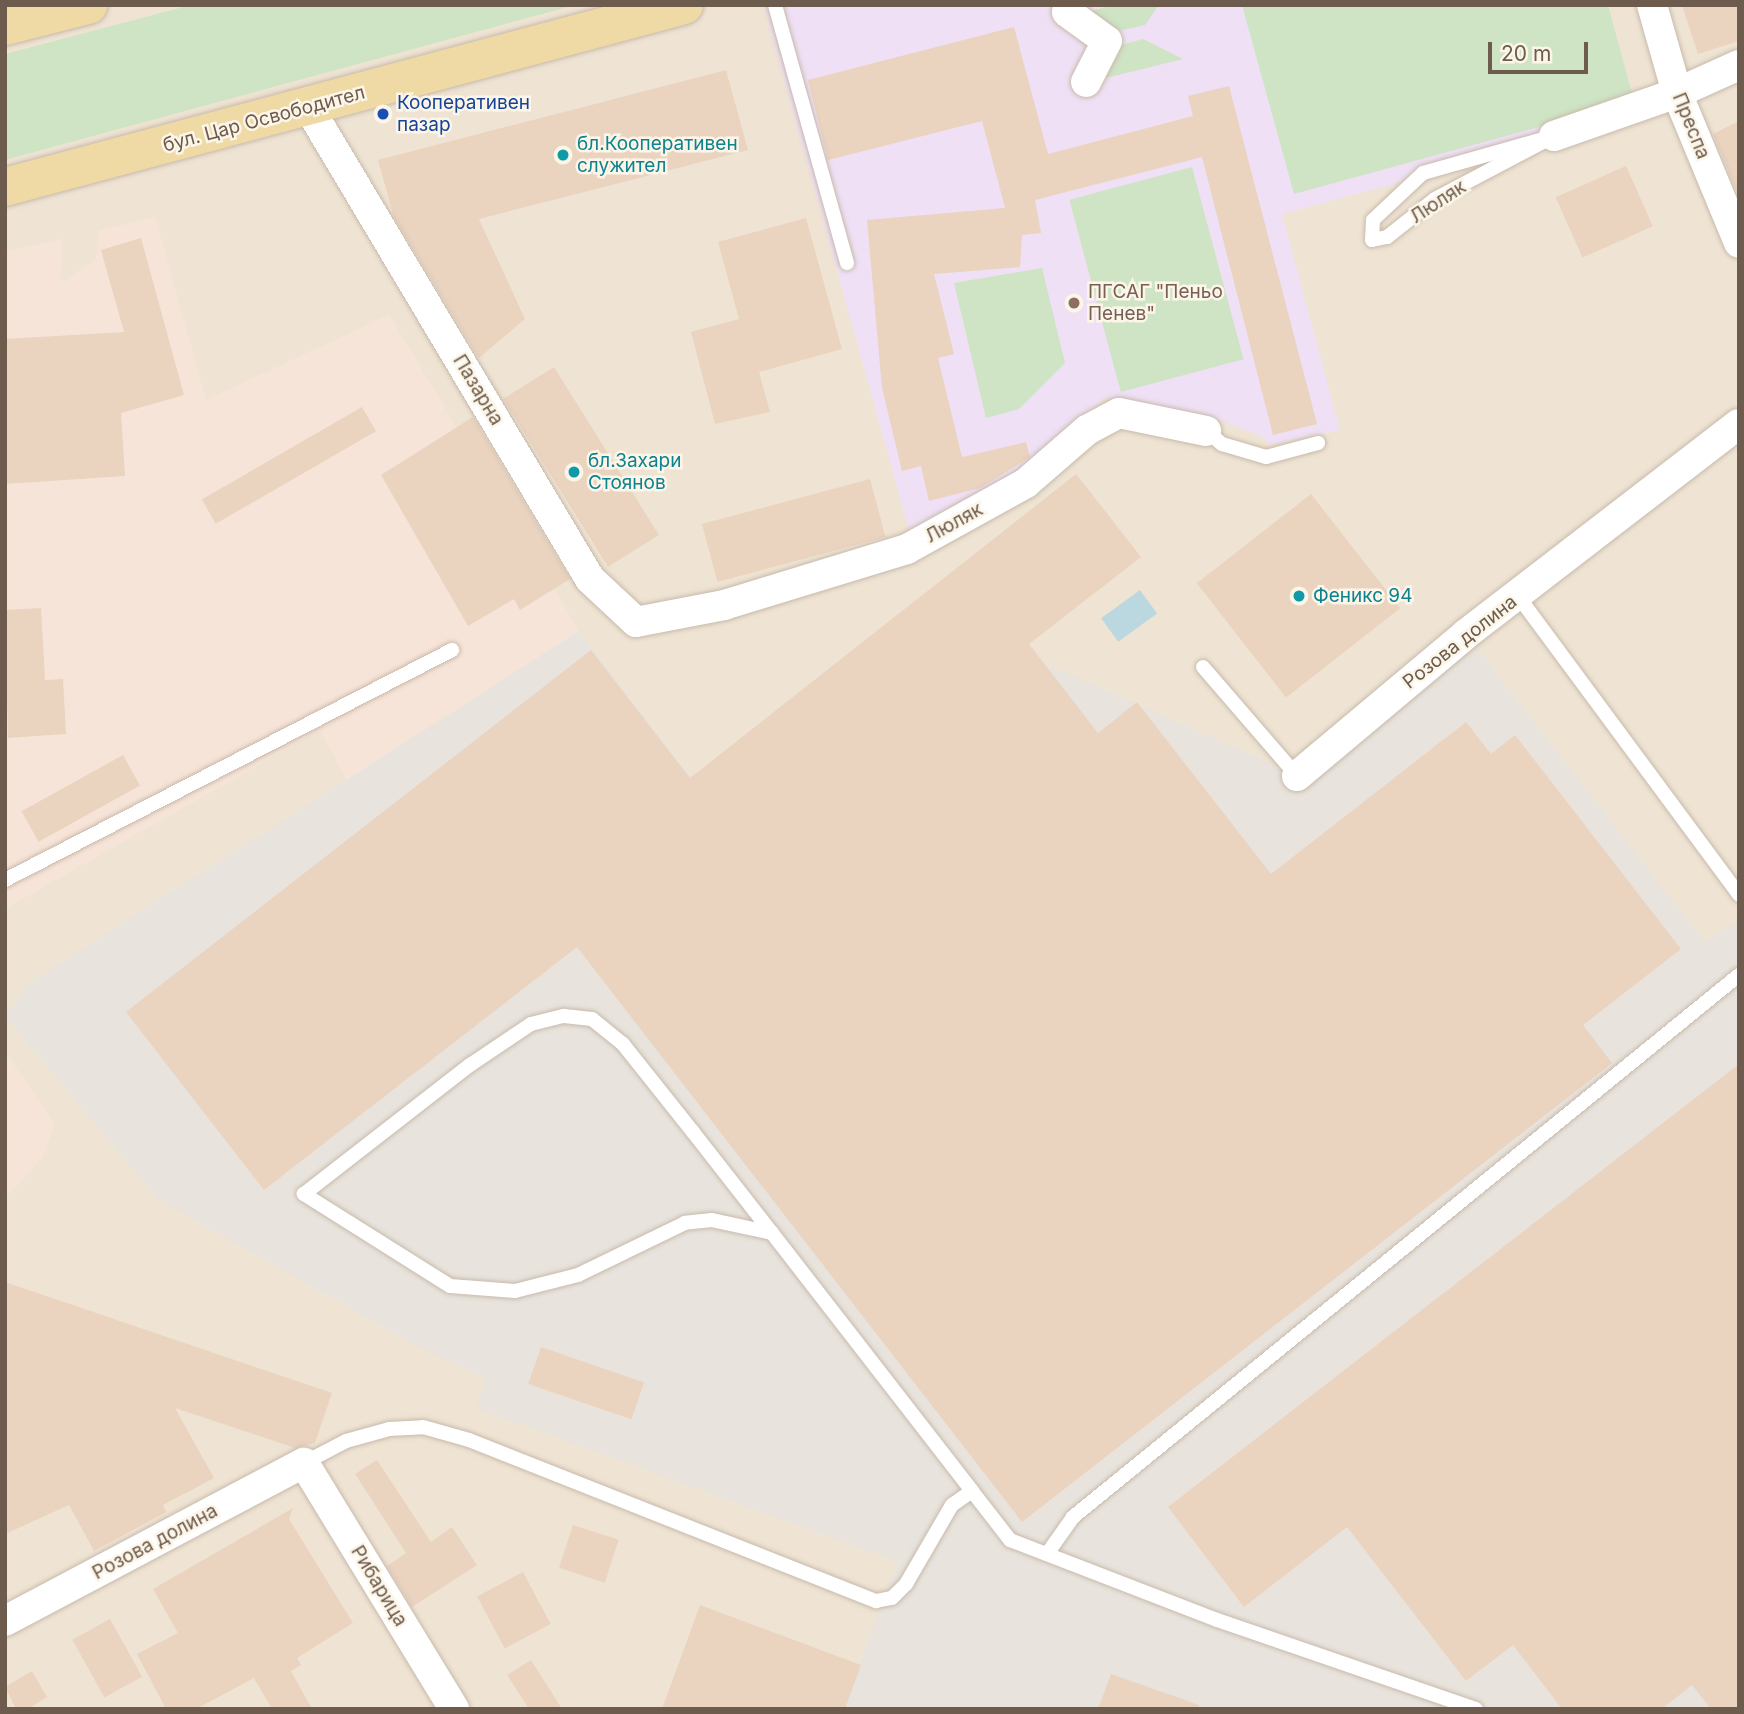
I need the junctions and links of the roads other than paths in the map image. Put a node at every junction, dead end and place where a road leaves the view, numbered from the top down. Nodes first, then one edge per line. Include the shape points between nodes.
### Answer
1 (88, 5) edge
2 (684, 5) edge
3 (775, 5) edge
4 (1652, 5) edge
5 (1068, 12) dead end
6 (5, 26) edge
7 (1739, 65) edge
8 (1086, 82) dead end
9 (1677, 93) junction
10 (309, 108) junction
11 (1554, 136) junction
12 (5, 187) edge
13 (1739, 243) edge
14 (847, 263) dead end
15 (1739, 424) edge
16 (1206, 430) joint
17 (1318, 443) dead end
18 (1518, 596) junction
19 (682, 616) joint
20 (452, 650) dead end
21 (1202, 667) dead end
22 (1297, 776) joint
23 (5, 880) edge
24 (1739, 895) edge
25 (1739, 975) edge
26 (772, 1233) junction
27 (304, 1463) junction
28 (972, 1491) junction
29 (1046, 1554) junction
30 (5, 1621) edge
31 (454, 1709) edge
32 (1476, 1709) edge

1 - 6 main road
2 - 10 main road, бул. Цар Освободител
3 - 14 lane
4 - 9 street, Преспа
5 - 8 street via 1107,41
7 - 9 street, Люляк
9 - 11 street, Люляк
9 - 13 street, Преспа
10 - 12 main road, бул. Цар Освободител
10 - 19 street, Пазарна via 590,579 636,622
11 - 11 lane, Люляк via 1435,199 1387,237 1372,240 1373,220 1423,173
15 - 18 street, Розова долина
16 - 17 lane via 1222,444 1266,457
16 - 19 street, Люляк via 1119,413 1087,429 1026,483 907,549
18 - 22 street, Розова долина via 1465,634
18 - 24 lane
20 - 23 lane
21 - 22 lane, Розова долина
25 - 29 lane via 1073,1517
26 - 26 lane via 712,1220 685,1223 652,1235 578,1275 514,1291 450,1286 304,1194 470,1065 531,1024 564,1016 592,1019 623,1044
26 - 28 lane
27 - 28 lane via 346,1441 389,1429 423,1427 469,1440 876,1601 892,1598 906,1584 952,1505
27 - 30 street, Розова долина
27 - 31 street, Рибарица
28 - 29 lane via 1010,1540
29 - 32 lane via 1217,1620

